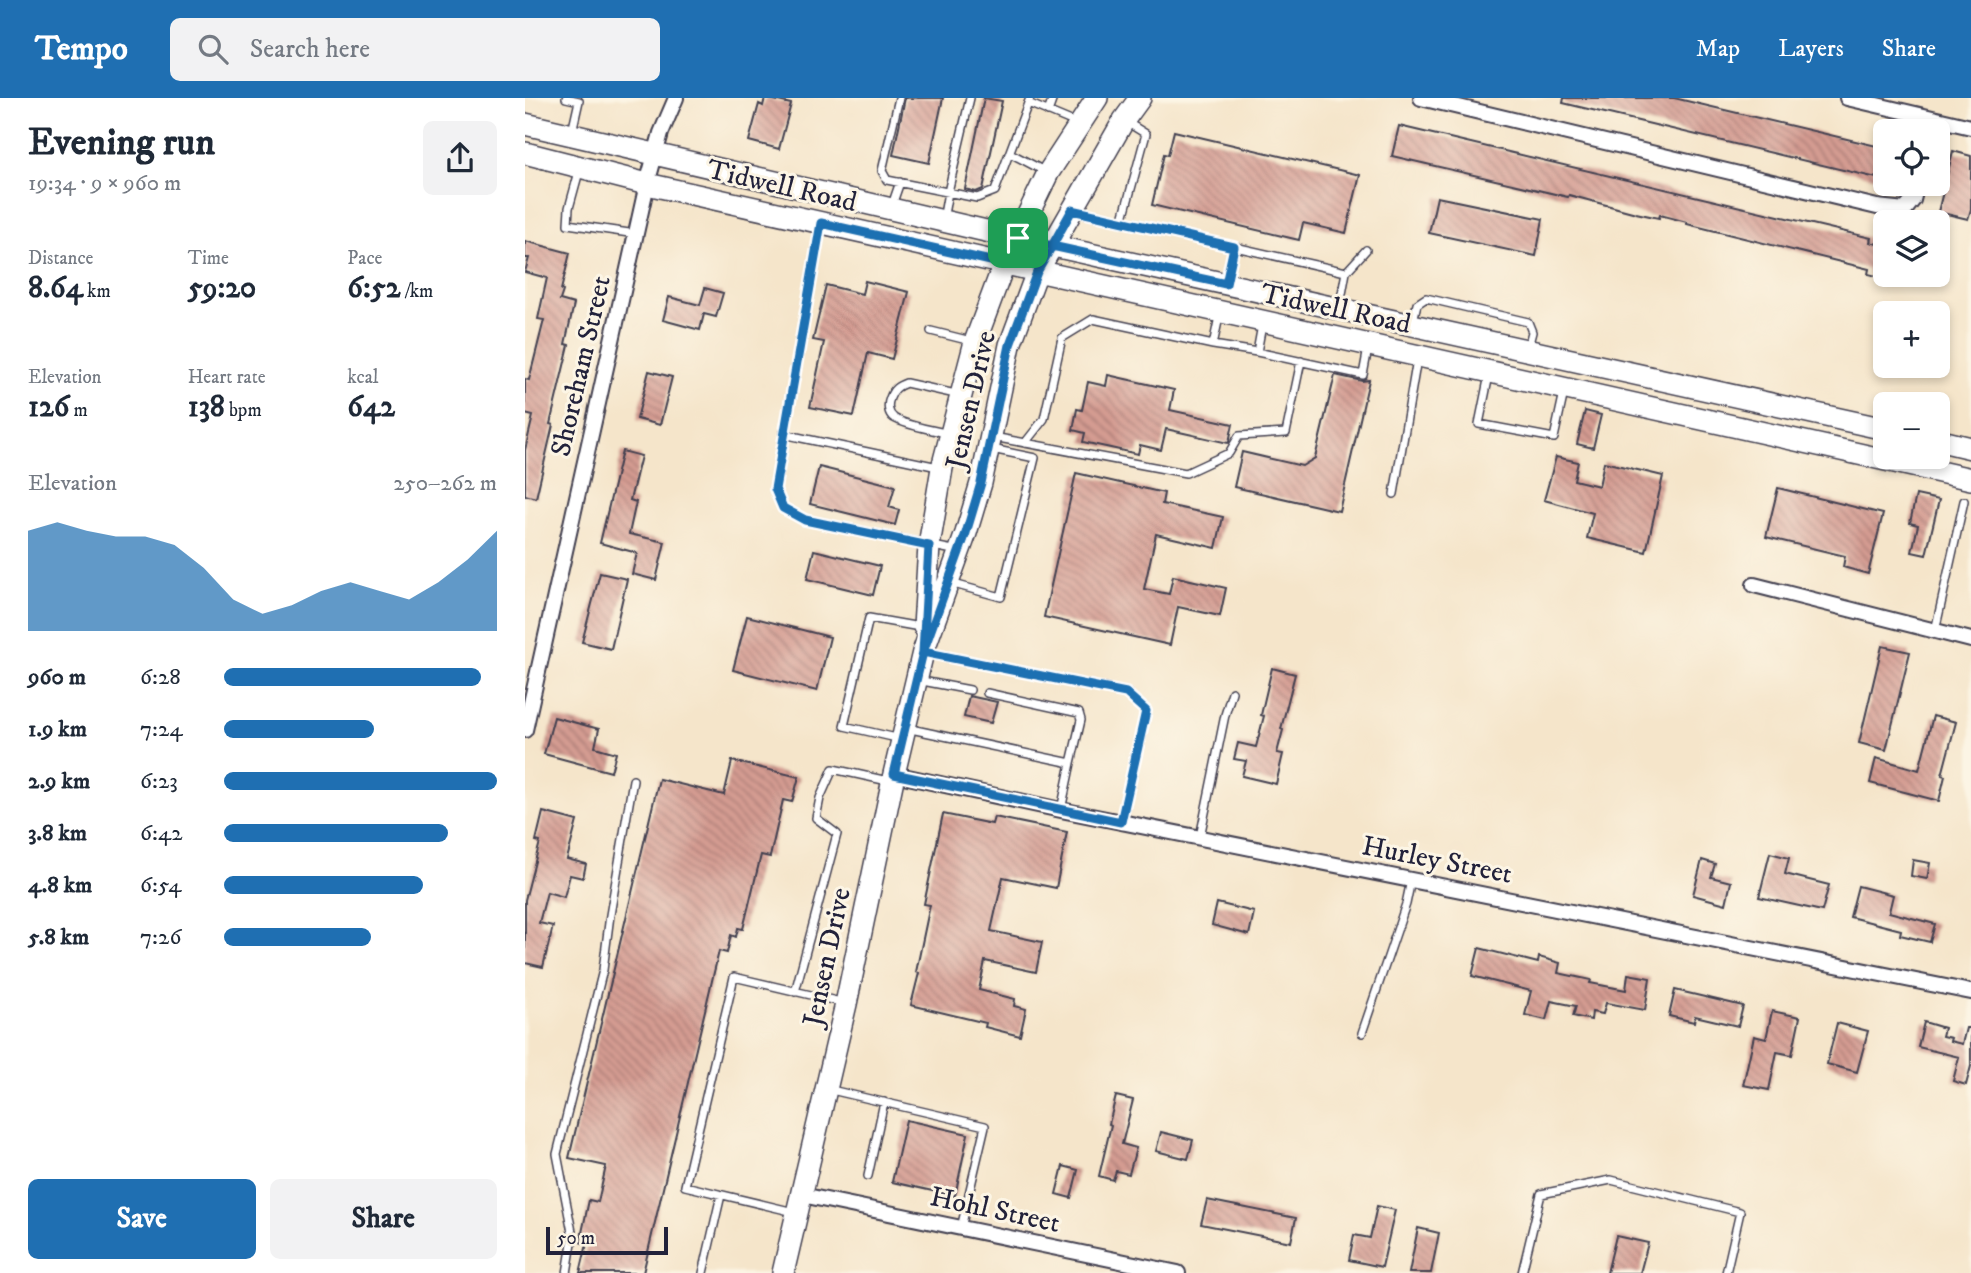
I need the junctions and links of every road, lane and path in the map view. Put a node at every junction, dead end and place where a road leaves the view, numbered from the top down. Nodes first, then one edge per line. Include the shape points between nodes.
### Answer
1 (566, 98) edge
2 (676, 98) edge
3 (899, 98) edge
4 (970, 98) edge
5 (1053, 98) edge
6 (1097, 98) edge
7 (1140, 98) edge
8 (1421, 98) edge
9 (1847, 98) edge
10 (1029, 101) edge
11 (1048, 112) junction
12 (1914, 119) edge
13 (1124, 120) junction
14 (525, 124) edge
15 (1080, 125) junction
16 (1950, 126) edge
17 (1971, 127) edge
18 (571, 135) junction
19 (525, 153) edge
20 (1010, 153) junction
21 (655, 156) junction
22 (580, 167) junction
23 (1048, 173) junction
24 (900, 182) junction
25 (647, 184) junction
26 (948, 192) junction
27 (1914, 196) edge
28 (891, 209) junction
29 (1072, 210) junction
30 (943, 221) junction
31 (1122, 222) junction
32 (821, 223) junction
33 (636, 234) junction
34 (1018, 238) junction
35 (1052, 246) junction
36 (1234, 247) junction
37 (1366, 250) dead end
38 (1004, 264) junction
39 (1037, 272) junction
40 (1346, 272) junction
41 (1226, 284) junction
42 (1346, 311) junction
43 (1220, 312) junction
44 (1263, 321) junction
45 (1412, 325) junction
46 (931, 331) dead end
47 (975, 342) junction
48 (1358, 342) junction
49 (1213, 345) junction
50 (1527, 351) junction
51 (1257, 352) junction
52 (1417, 355) junction
53 (1301, 361) junction
54 (1490, 371) junction
55 (1522, 379) junction
56 (1564, 388) junction
57 (1715, 392) junction
58 (961, 396) junction
59 (1708, 420) junction
60 (1873, 426) edge
61 (783, 434) junction
62 (951, 434) junction
63 (989, 442) junction
64 (1025, 443) junction
65 (1950, 443) edge
66 (1971, 448) edge
67 (1873, 454) edge
68 (942, 468) junction
69 (1935, 469) edge
70 (1971, 479) edge
71 (1394, 494) dead end
72 (1964, 501) dead end
73 (929, 546) junction
74 (958, 551) junction
75 (947, 582) junction
76 (1754, 585) dead end
77 (924, 627) junction
78 (1935, 631) junction
79 (1971, 640) edge
80 (923, 652) junction
81 (917, 679) junction
82 (970, 690) dead end
83 (1232, 692) dead end
84 (987, 693) dead end
85 (525, 730) edge
86 (904, 734) junction
87 (1071, 763) junction
88 (893, 778) junction
89 (633, 780) dead end
90 (1061, 810) junction
91 (1121, 822) junction
92 (1199, 838) junction
93 (1411, 880) junction
94 (795, 992) junction
95 (1971, 992) edge
96 (846, 1004) junction
97 (1362, 1033) dead end
98 (826, 1089) junction
99 (884, 1102) junction
100 (868, 1175) dead end
101 (721, 1195) junction
102 (800, 1204) junction
103 (961, 1228) junction
104 (566, 1273) edge
105 (703, 1273) edge
106 (783, 1273) edge
107 (1178, 1273) edge
108 (1522, 1273) edge
109 (1726, 1273) edge

1 - 18 lane via 579,101
2 - 21 street, Shoreham Street
3 - 24 lane via 882,170 887,180
4 - 26 lane
5 - 11 lane
6 - 15 main road, Jensen Drive
7 - 13 main road, Jensen Drive
8 - 27 street via 1877,207 1905,210
9 - 12 street
10 - 11 lane
10 - 20 lane
11 - 15 lane
13 - 29 main road, Jensen Drive
13 - 31 lane via 1146,134
14 - 18 main road, Tidwell Road
15 - 23 main road, Jensen Drive
16 - 17 street
18 - 21 main road, Tidwell Road
19 - 22 main road, Tidwell Road
20 - 23 lane
20 - 26 lane via 995,191 977,198
21 - 25 street, Shoreham Street
21 - 28 main road, Tidwell Road
22 - 25 main road, Tidwell Road
22 - 33 lane via 568,224
23 - 34 main road, Jensen Drive
24 - 26 lane
24 - 28 lane
25 - 32 main road, Tidwell Road
25 - 33 street, Shoreham Street
26 - 30 lane
28 - 30 main road, Tidwell Road
29 - 31 lane
29 - 35 main road, Jensen Drive
30 - 34 main road, Tidwell Road
31 - 36 lane
32 - 38 main road, Tidwell Road
32 - 61 lane
33 - 85 street, Shoreham Street
34 - 35 main road, Tidwell Road
34 - 38 main road, Jensen Drive
35 - 39 main road, Jensen Drive
35 - 41 main road, Tidwell Road
36 - 40 lane
36 - 41 lane
37 - 40 lane
38 - 39 main road, Tidwell Road
38 - 47 main road, Jensen Drive
39 - 43 main road, Tidwell Road
39 - 63 main road, Jensen Drive via 1010,345
40 - 42 lane
41 - 42 main road, Tidwell Road
41 - 43 main road
42 - 45 main road, Tidwell Road
42 - 48 main road
43 - 44 main road, Tidwell Road
43 - 49 lane
44 - 48 main road, Tidwell Road
44 - 51 lane
45 - 50 main road, Tidwell Road
45 - 50 lane via 1417,304 1426,298 1528,321 1532,332
46 - 47 lane
47 - 58 main road, Jensen Drive
48 - 52 main road, Tidwell Road
48 - 53 lane via 1363,375
49 - 51 lane
49 - 64 lane via 1093,319 1062,338 1044,419
50 - 55 main road
50 - 57 main road, Tidwell Road
51 - 53 lane
52 - 54 main road, Tidwell Road
52 - 71 lane
53 - 64 lane via 1286,433 1239,436 1229,453 1186,473
54 - 55 main road, Tidwell Road
54 - 56 lane via 1479,424 1554,438
55 - 56 main road, Tidwell Road
56 - 59 main road, Tidwell Road
57 - 59 main road
57 - 60 main road, Tidwell Road
58 - 62 main road, Jensen Drive
58 - 62 lane via 906,383 898,386 888,401 892,417
59 - 67 main road, Tidwell Road
61 - 68 lane
61 - 73 lane via 775,489 783,508 805,520
62 - 68 main road, Jensen Drive
63 - 64 lane
63 - 74 main road, Jensen Drive
63 - 75 lane via 1035,458 1002,597
65 - 66 main road
68 - 73 main road, Jensen Drive
69 - 70 main road, Tidwell Road
72 - 78 lane
73 - 74 lane
73 - 77 main road, Jensen Drive
74 - 75 main road, Jensen Drive
75 - 80 main road, Jensen Drive
76 - 78 street
77 - 80 main road, Jensen Drive
77 - 86 lane via 869,618 844,726
78 - 79 street
80 - 81 main road, Jensen Drive
80 - 91 lane via 1126,693 1146,711
81 - 82 lane
81 - 86 main road, Jensen Drive
83 - 92 lane
84 - 87 lane via 1079,713
86 - 87 lane
86 - 88 main road, Jensen Drive
87 - 90 lane
88 - 90 street, Hurley Street
88 - 94 lane via 833,769 820,797 816,818 837,834
88 - 96 main road, Jensen Drive
89 - 104 lane via 603,970 557,1154 573,1237
90 - 91 street, Hurley Street
91 - 92 street, Hurley Street
92 - 93 street, Hurley Street
93 - 95 street, Hurley Street
93 - 97 lane
94 - 96 lane
94 - 101 lane via 734,977 685,1186
96 - 98 main road, Jensen Drive
98 - 99 lane
98 - 102 main road, Jensen Drive
99 - 100 lane
99 - 103 lane via 985,1126
101 - 102 lane
101 - 105 lane
102 - 103 street, Hohl Street
102 - 106 main road, Jensen Drive
103 - 107 street, Hohl Street
108 - 109 lane via 1541,1194 1611,1180 1740,1212

